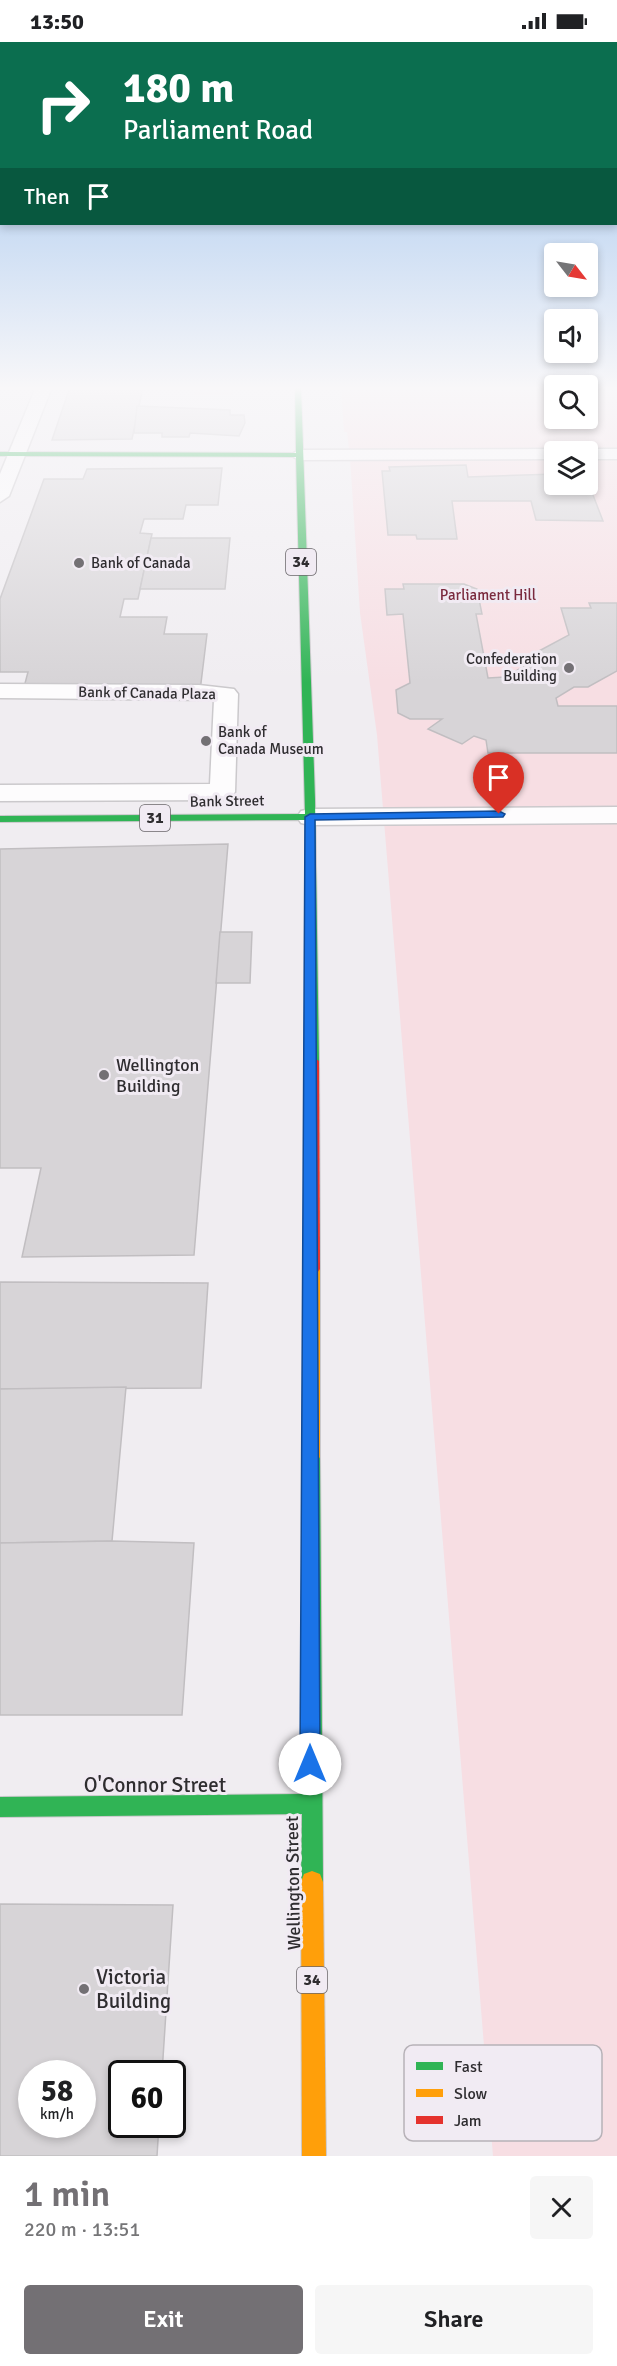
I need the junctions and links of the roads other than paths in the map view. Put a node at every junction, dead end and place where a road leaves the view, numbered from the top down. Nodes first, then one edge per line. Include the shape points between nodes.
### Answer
1 (298, 486) edge
2 (0, 691) edge
3 (0, 793) edge
4 (617, 815) edge
5 (310, 817) junction
6 (0, 819) edge
7 (310, 1804) junction
8 (0, 1807) edge
9 (314, 2156) edge

1 - 5 main road, Wellington Street / 34
2 - 3 street, Bank of Canada Plaza via 226,694 222,792
4 - 5 street
5 - 6 main road, Bank Street / 31
5 - 7 main road, Wellington Street / 34
7 - 8 main road, O'Connor Street
7 - 9 main road, Wellington Street / 34

